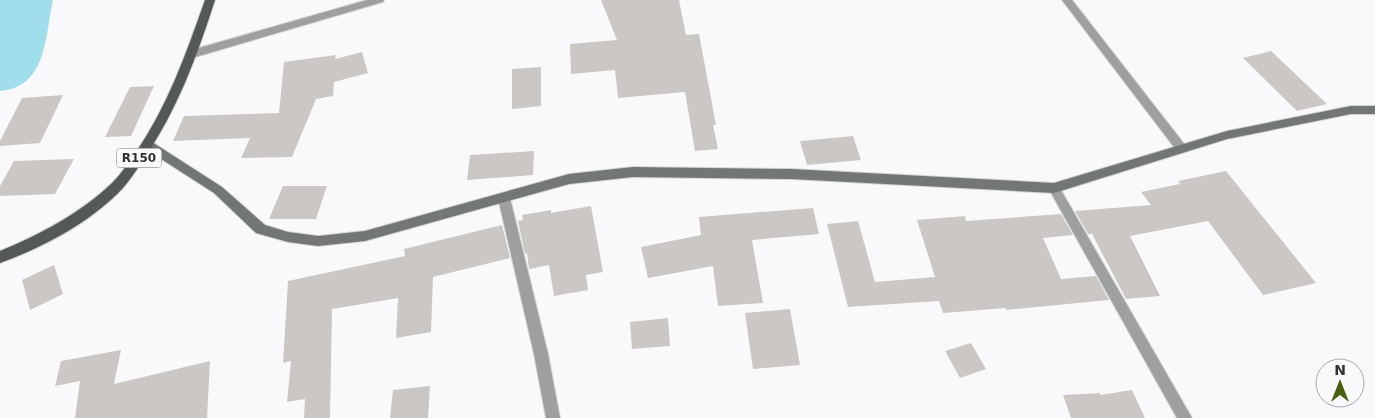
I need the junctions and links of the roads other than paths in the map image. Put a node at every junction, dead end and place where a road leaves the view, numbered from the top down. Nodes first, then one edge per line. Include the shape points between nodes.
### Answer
1 (210, 0) edge
2 (378, 0) edge
3 (1067, 0) edge
4 (192, 54) junction
5 (1375, 110) edge
6 (148, 145) junction
7 (1181, 148) junction
8 (1054, 188) junction
9 (504, 198) junction
10 (0, 258) edge
11 (553, 418) edge
12 (1185, 418) edge

1 - 4 main road, R150
2 - 4 street
3 - 7 street
4 - 6 main road, R150 via 160,126
5 - 7 main road via 1351,110 1227,135
6 - 9 main road via 218,190 260,229 288,237 318,240 365,236
6 - 10 main road, R150 via 120,183 91,208 46,237
7 - 8 main road
8 - 9 main road via 791,174 633,172 569,179
8 - 12 street
9 - 11 street

